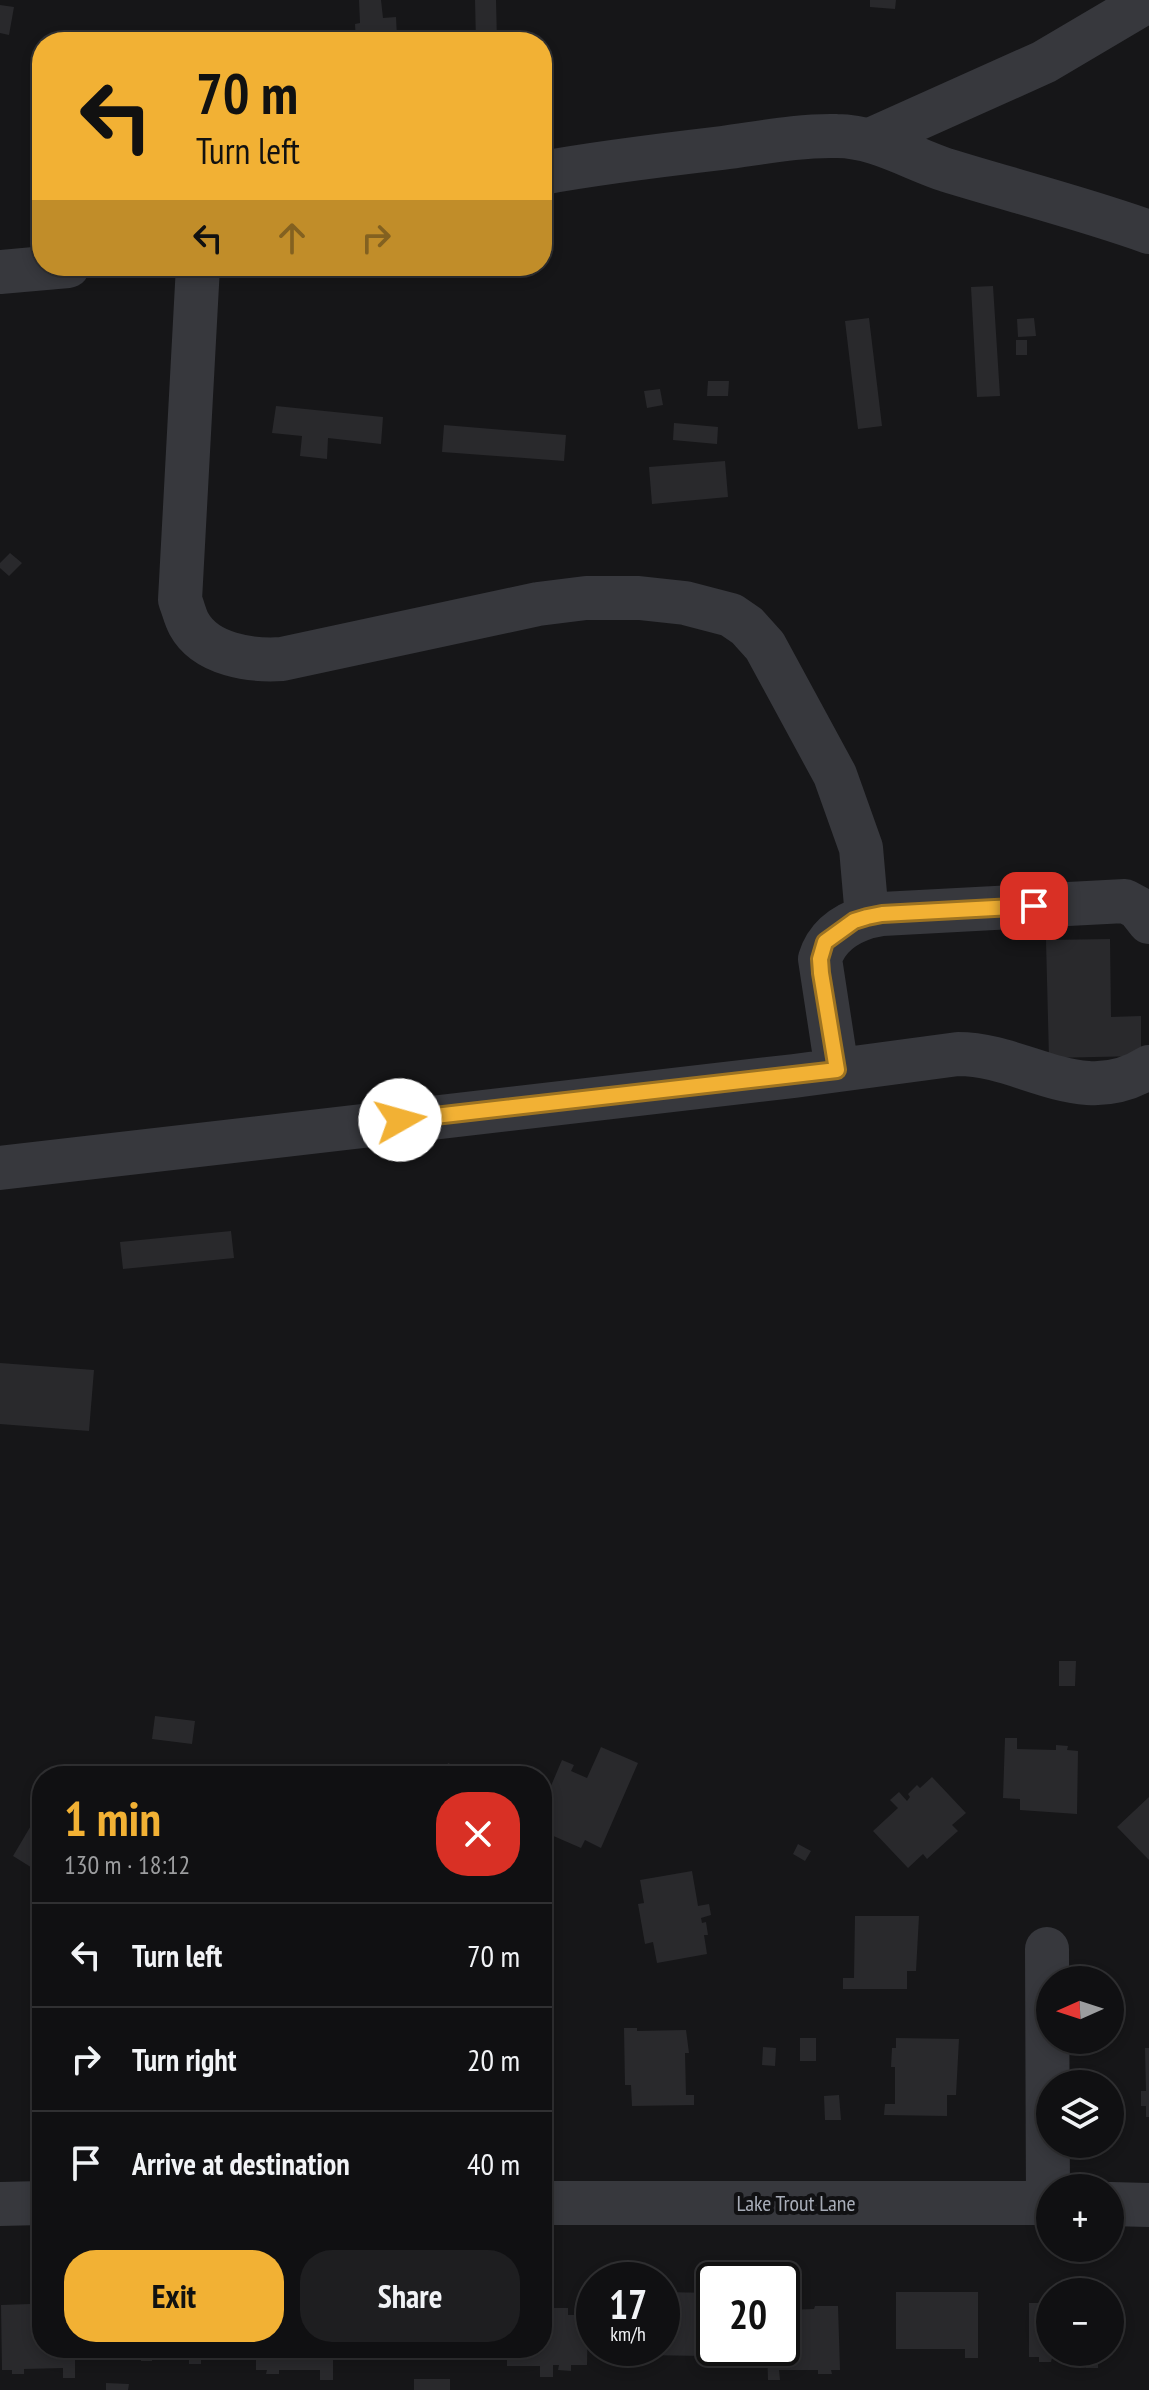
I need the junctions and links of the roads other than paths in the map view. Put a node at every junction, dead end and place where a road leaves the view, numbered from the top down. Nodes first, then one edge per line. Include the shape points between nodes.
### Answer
1 (1091, 0) edge
2 (1149, 0) edge
3 (1044, 62) junction
4 (870, 140) junction
5 (552, 172) edge
6 (1149, 232) edge
7 (32, 269) edge
8 (0, 272) edge
9 (197, 276) edge
10 (867, 917) junction
11 (1149, 922) edge
12 (1149, 1067) edge
13 (837, 1070) junction
14 (0, 1168) edge
15 (1047, 1949) dead end
16 (1049, 2174) edge
17 (32, 2203) edge
18 (552, 2203) edge
19 (1036, 2203) edge
20 (0, 2204) edge
21 (1124, 2204) edge
22 (1149, 2205) edge

1 - 3 street
2 - 3 street
3 - 4 street
4 - 5 street via 794,139
4 - 6 street via 936,166
7 - 8 street
9 - 10 street via 180,600 190,627 211,645 257,661 586,598 685,603 731,615 777,663 835,775 861,848
10 - 11 street via 1125,901
10 - 13 street via 825,942 820,959
12 - 13 street via 1102,1084 1065,1080 969,1054
13 - 14 street
15 - 16 street
17 - 20 street
18 - 19 street, Lake Trout Lane
21 - 22 street

